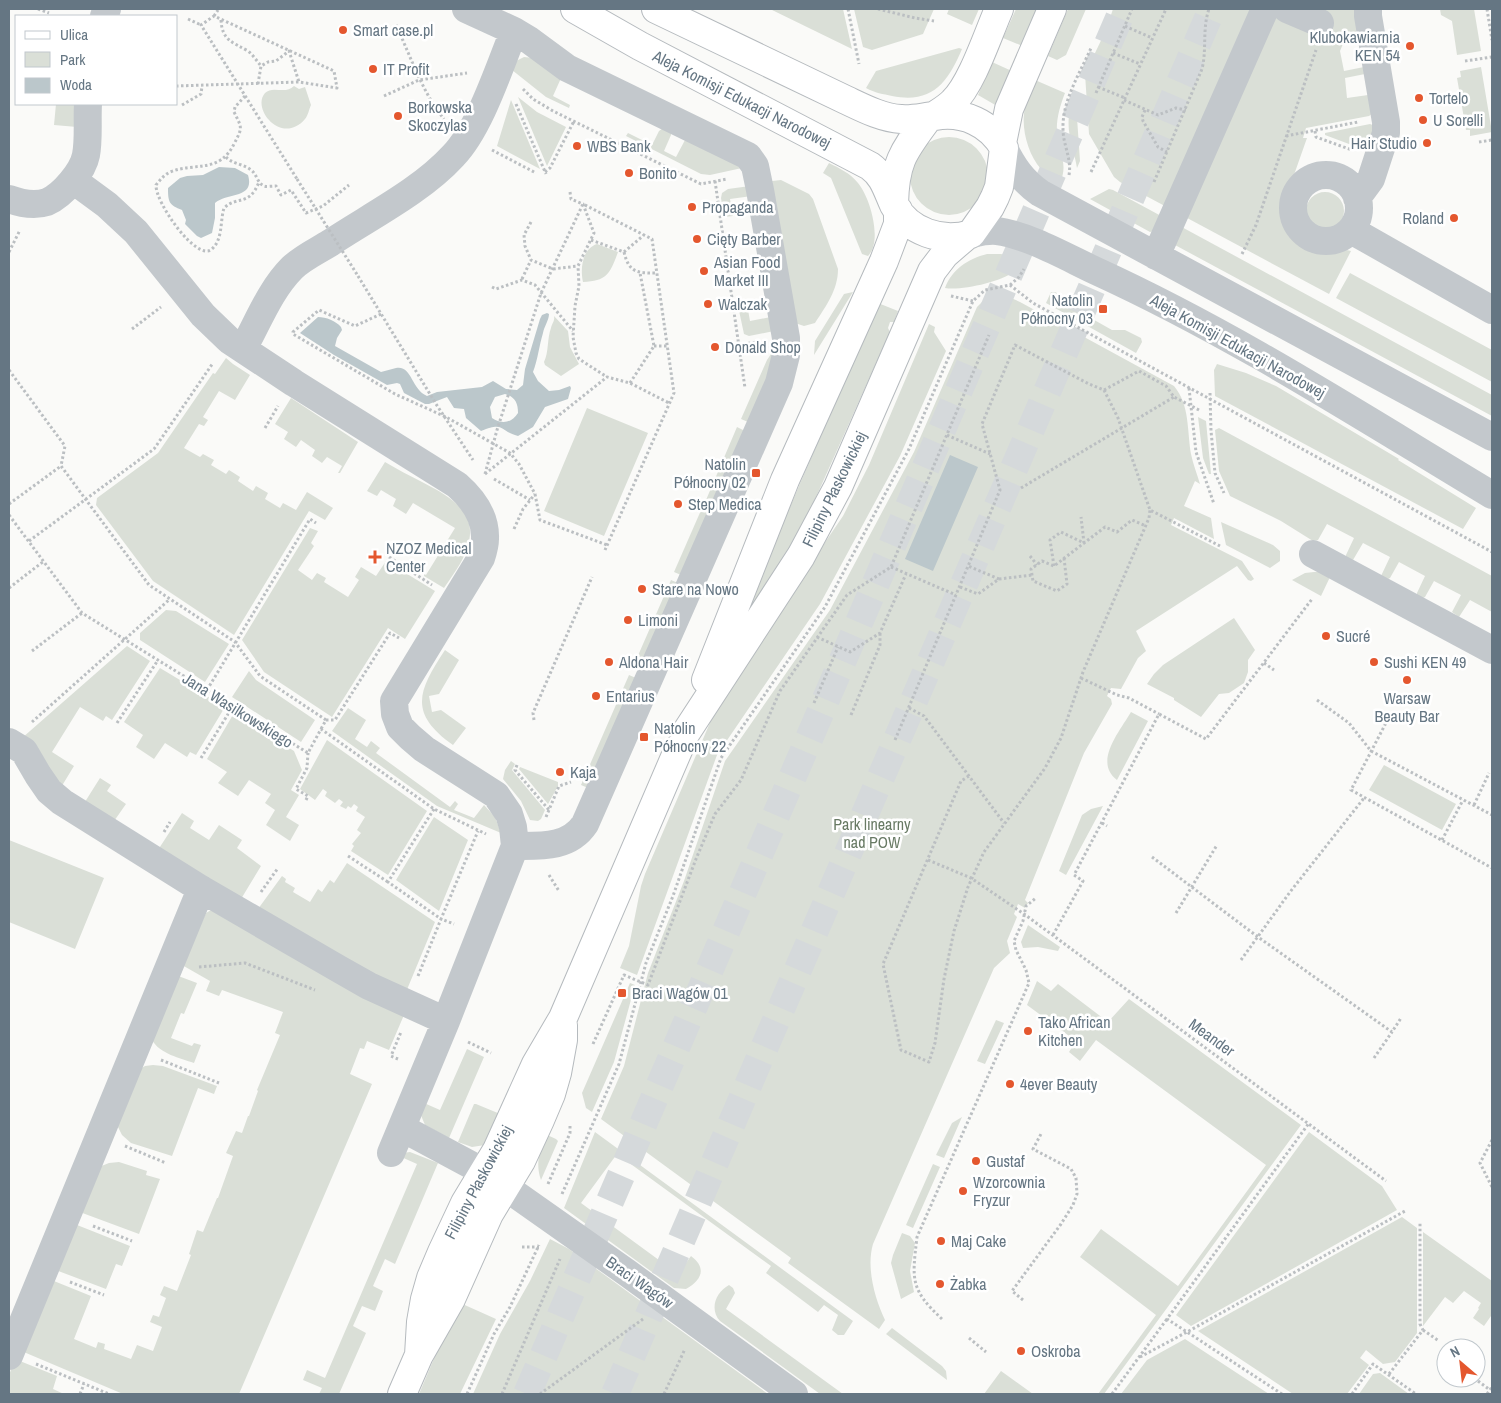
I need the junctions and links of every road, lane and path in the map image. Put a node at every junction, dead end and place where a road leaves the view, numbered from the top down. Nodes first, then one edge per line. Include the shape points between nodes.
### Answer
1 (38, 9) edge
2 (466, 9) edge
3 (576, 9) edge
4 (656, 9) edge
5 (848, 9) edge
6 (878, 9) edge
7 (999, 9) edge
8 (1052, 9) edge
9 (1132, 9) edge
10 (1166, 9) edge
11 (1209, 9) edge
12 (1265, 9) edge
13 (1287, 9) edge
14 (1368, 9) edge
15 (1487, 9) edge
16 (218, 10) dead end
17 (49, 13) dead end
18 (214, 16) junction
19 (188, 19) dead end
20 (221, 20) junction
21 (934, 21) dead end
22 (201, 24) junction
23 (396, 25) dead end
24 (1125, 26) junction
25 (514, 31) junction
26 (1318, 36) joint
27 (1152, 38) junction
28 (1492, 40) edge
29 (1091, 48) dead end
30 (289, 51) junction
31 (1113, 53) junction
32 (1492, 57) edge
33 (1465, 61) dead end
34 (859, 64) dead end
35 (1140, 64) junction
36 (261, 66) junction
37 (475, 72) dead end
38 (419, 80) junction
39 (299, 82) junction
40 (238, 84) junction
41 (258, 84) junction
42 (178, 86) edge
43 (202, 86) junction
44 (1098, 86) junction
45 (520, 87) dead end
46 (1096, 93) dead end
47 (245, 96) junction
48 (384, 96) dead end
49 (514, 98) dead end
50 (1125, 99) junction
51 (88, 105) edge
52 (182, 105) dead end
53 (1145, 110) junction
54 (1186, 110) junction
55 (931, 116) junction
56 (1385, 117) junction
57 (574, 121) junction
58 (1315, 131) junction
59 (1286, 136) junction
60 (1492, 140) edge
61 (1478, 142) dead end
62 (1003, 145) junction
63 (1167, 152) junction
64 (454, 156) junction
65 (226, 157) junction
66 (1378, 159) junction
67 (530, 170) dead end
68 (1091, 172) dead end
69 (536, 173) dead end
70 (730, 179) dead end
71 (1068, 179) dead end
72 (73, 180) junction
73 (714, 181) junction
74 (259, 182) junction
75 (349, 185) dead end
76 (1153, 186) dead end
77 (570, 192) dead end
78 (9, 198) edge
79 (1357, 198) junction
80 (583, 204) junction
81 (896, 207) junction
82 (531, 222) dead end
83 (1351, 230) junction
84 (644, 235) junction
85 (968, 235) junction
86 (591, 240) junction
87 (624, 252) junction
88 (1242, 254) dead end
89 (1156, 256) junction
90 (531, 260) junction
91 (578, 266) junction
92 (1024, 268) dead end
93 (553, 270) junction
94 (640, 273) junction
95 (657, 273) junction
96 (522, 280) junction
97 (1010, 285) junction
98 (492, 287) dead end
99 (183, 290) junction
100 (541, 293) junction
101 (949, 296) dead end
102 (972, 301) junction
103 (1492, 310) edge
104 (381, 314) junction
105 (132, 330) dead end
106 (573, 332) junction
107 (989, 336) dead end
108 (654, 346) junction
109 (667, 346) junction
110 (243, 349) junction
111 (9, 370) edge
112 (208, 370) dead end
113 (607, 377) junction
114 (630, 383) junction
115 (1189, 388) junction
116 (1104, 390) junction
117 (746, 393) dead end
118 (1210, 393) dead end
119 (1174, 397) junction
120 (1211, 400) junction
121 (669, 403) junction
122 (1191, 406) junction
123 (1202, 411) dead end
124 (273, 414) dead end
125 (446, 417) junction
126 (265, 428) dead end
127 (1122, 428) junction
128 (947, 435) junction
129 (1492, 438) edge
130 (494, 443) junction
131 (510, 453) junction
132 (990, 454) junction
133 (476, 464) dead end
134 (60, 466) junction
135 (485, 474) junction
136 (1021, 488) dead end
137 (1224, 493) dead end
138 (535, 494) junction
139 (1492, 495) edge
140 (85, 500) junction
141 (530, 500) junction
142 (9, 504) edge
143 (1214, 504) dead end
144 (1150, 510) junction
145 (9, 514) edge
146 (1081, 517) dead end
147 (316, 522) dead end
148 (1144, 525) junction
149 (516, 526) dead end
150 (29, 541) junction
151 (1084, 542) junction
152 (607, 545) junction
153 (1220, 546) dead end
154 (605, 550) dead end
155 (1492, 552) edge
156 (1313, 554) dead end
157 (1030, 556) dead end
158 (388, 557) dead end
159 (1064, 558) junction
160 (44, 562) junction
161 (1036, 565) junction
162 (968, 566) junction
163 (1054, 566) junction
164 (890, 567) junction
165 (906, 574) junction
166 (1032, 575) junction
167 (592, 577) dead end
168 (999, 579) junction
169 (433, 586) dead end
170 (960, 586) junction
171 (9, 588) edge
172 (956, 595) junction
173 (170, 599) junction
174 (1312, 599) dead end
175 (82, 613) junction
176 (880, 634) junction
177 (817, 637) junction
178 (125, 640) junction
179 (402, 640) dead end
180 (235, 642) junction
181 (838, 646) junction
182 (1492, 650) edge
183 (32, 651) dead end
184 (158, 660) junction
185 (1264, 663) junction
186 (1274, 670) dead end
187 (1081, 678) junction
188 (206, 690) junction
189 (1317, 700) dead end
190 (814, 704) dead end
191 (233, 706) junction
192 (908, 708) junction
193 (1159, 714) junction
194 (850, 716) dead end
195 (1388, 719) dead end
196 (326, 720) junction
197 (534, 720) dead end
198 (117, 722) dead end
199 (321, 730) junction
200 (895, 740) dead end
201 (682, 741) junction
202 (9, 742) edge
203 (1371, 751) junction
204 (308, 754) junction
205 (201, 758) dead end
206 (517, 765) dead end
207 (1490, 773) dead end
208 (969, 776) junction
209 (572, 788) dead end
210 (1365, 798) junction
211 (306, 800) dead end
212 (1464, 800) junction
213 (1474, 805) junction
214 (434, 809) junction
215 (1492, 815) edge
216 (1004, 823) junction
217 (1102, 823) junction
218 (1107, 826) dead end
219 (478, 831) junction
220 (1442, 840) junction
221 (1217, 845) dead end
222 (515, 846) junction
223 (348, 856) dead end
224 (1152, 858) dead end
225 (928, 860) junction
226 (1492, 868) edge
227 (972, 878) junction
228 (388, 882) junction
229 (1192, 887) junction
230 (201, 889) junction
231 (1036, 898) dead end
232 (1176, 913) dead end
233 (1024, 914) junction
234 (441, 919) junction
235 (1053, 935) junction
236 (1258, 937) junction
237 (172, 958) junction
238 (1241, 960) dead end
239 (418, 977) dead end
240 (640, 982) junction
241 (316, 990) dead end
242 (563, 1018) junction
243 (1401, 1018) dead end
244 (446, 1021) junction
245 (402, 1029) dead end
246 (1392, 1032) junction
247 (470, 1042) dead end
248 (592, 1047) dead end
249 (135, 1049) junction
250 (491, 1053) dead end
251 (391, 1056) dead end
252 (1374, 1058) dead end
253 (219, 1083) dead end
254 (569, 1117) dead end
255 (1309, 1123) junction
256 (402, 1128) junction
257 (1041, 1134) dead end
258 (99, 1136) junction
259 (1492, 1140) edge
260 (391, 1153) dead end
261 (166, 1163) dead end
262 (484, 1172) junction
263 (1386, 1181) dead end
264 (1492, 1186) edge
265 (505, 1188) junction
266 (546, 1190) dead end
267 (558, 1202) dead end
268 (1405, 1211) dead end
269 (66, 1216) junction
270 (1420, 1222) dead end
271 (132, 1241) dead end
272 (540, 1242) dead end
273 (563, 1254) dead end
274 (44, 1272) junction
275 (104, 1296) dead end
276 (1023, 1300) dead end
277 (649, 1315) dead end
278 (1167, 1319) junction
279 (942, 1320) dead end
280 (1424, 1330) junction
281 (1188, 1332) junction
282 (969, 1338) dead end
283 (1436, 1339) edge
284 (688, 1343) dead end
285 (986, 1352) dead end
286 (9, 1355) edge
287 (419, 1355) junction
288 (1140, 1357) junction
289 (1389, 1374) junction
290 (84, 1384) junction
291 (1491, 1389) edge
292 (80, 1394) edge
293 (109, 1394) edge
294 (402, 1394) edge
295 (467, 1394) edge
296 (502, 1394) edge
297 (540, 1394) edge
298 (664, 1394) edge
299 (794, 1394) edge
300 (1112, 1394) edge
301 (1282, 1394) edge
302 (1352, 1394) edge
303 (1416, 1394) edge
304 (1487, 1394) edge

1 - 17 path
2 - 25 street
3 - 81 main road, Aleja Komisji Edukacji Narodowej via 870,166 882,177
4 - 55 main road via 860,106 899,119
5 - 34 path
6 - 21 path
7 - 55 main road via 961,92 953,102
8 - 62 main road via 1009,109
9 - 24 path
10 - 27 path
11 - 54 path via 1202,69
12 - 89 street
13 - 26 street
14 - 56 street
15 - 28 path
16 - 18 path
18 - 20 path
18 - 22 path
19 - 22 path
20 - 30 path
20 - 36 path via 226,38 249,52
22 - 40 path
23 - 38 path
24 - 27 path
24 - 31 path
25 - 64 street via 476,123
25 - 222 street via 567,68 748,156 757,174 786,338 786,355 779,383 584,824 579,832 559,843
26 - 59 path
27 - 35 path
29 - 71 path via 1063,115 1063,136 1070,167
30 - 36 path
30 - 39 path
30 - 39 path via 334,71 337,88
31 - 35 path
31 - 44 path
32 - 33 path
35 - 50 path
36 - 41 path
37 - 38 path
38 - 48 path
38 - 64 path via 452,130 445,146
39 - 41 path
40 - 41 path
40 - 43 path
40 - 47 path
42 - 43 path
43 - 52 path via 201,94
44 - 46 path
44 - 50 path
45 - 57 path
47 - 65 path via 235,107 240,132
47 - 104 path, bridge
49 - 57 path via 546,173
50 - 53 path
50 - 68 path
51 - 72 street via 86,154 82,168
53 - 54 path via 1158,115 1176,108
53 - 63 path via 1143,122 1158,147
54 - 63 path
55 - 62 main road via 969,118 988,129
55 - 81 main road via 900,159 895,179
56 - 58 path
56 - 66 street via 1386,133
57 - 73 path via 701,184
58 - 59 path
58 - 66 path via 1316,136
59 - 88 path via 1256,225
60 - 61 path
62 - 85 main road via 999,187 990,207
62 - 89 street via 1016,170 1031,186
63 - 76 path
64 - 110 street via 396,201 294,267 280,282
65 - 74 path via 255,172
65 - 74 path via 171,172 156,185 170,219 201,251 209,251 217,242 224,208 251,196
66 - 79 street via 1371,179
67 - 69 path
70 - 73 path
72 - 78 street via 48,201 34,204
72 - 99 street via 125,221
73 - 117 path
74 - 75 path via 276,186 281,194 291,190 306,213 323,206
77 - 80 path via 571,199
79 - 83 street via 1359,209
79 - 83 street via 1343,180 1323,176 1304,184 1294,203 1293,214 1297,223 1312,238 1333,241
80 - 84 path
80 - 86 path via 594,233
80 - 93 path
81 - 85 main road via 910,224 933,236 953,238
81 - 201 main road, Filipiny Płaskowickiej via 898,224 884,261 785,480
82 - 90 path via 524,234 524,246
83 - 103 street
84 - 87 path
84 - 95 path via 652,239
85 - 139 street, Aleja Komisji Edukacji Narodowej via 987,231 1012,235 1123,284 1292,374
85 - 201 main road, Filipiny Płaskowickiej via 945,254 932,272 838,487 801,556
86 - 87 path
86 - 91 path
87 - 94 path via 631,268
89 - 129 street
90 - 93 path
90 - 96 path
91 - 93 path
91 - 106 path
92 - 97 path
93 - 100 path
94 - 95 path
94 - 108 path
95 - 109 path
96 - 98 path via 496,289
96 - 100 path via 535,285
97 - 102 path via 985,290
97 - 115 path via 1033,303
99 - 105 path
99 - 110 street via 203,315
100 - 106 path
100 - 130 path
101 - 102 path
102 - 240 path via 910,449 825,607 721,758
104 - 125 path
104 - 125 path via 355,326 319,310 293,333 395,394
106 - 113 path via 579,359
107 - 128 path
108 - 109 path
108 - 114 path
109 - 121 path via 674,393
110 - 222 street via 457,485 478,510 486,540 481,558 394,701 395,714 400,727 424,749 496,795 509,814
111 - 134 path via 65,446
112 - 140 path via 154,449
113 - 114 path
113 - 131 path
114 - 121 path
115 - 120 path
115 - 122 path
116 - 119 path via 1139,371 1166,386
116 - 127 path
116 - 132 path via 1015,346 982,424
118 - 120 path
119 - 122 path
119 - 127 path
120 - 137 path via 1215,473
120 - 155 path
121 - 152 path
122 - 123 path
122 - 143 path via 1199,464
124 - 126 path
125 - 130 path
125 - 133 path
127 - 136 path
127 - 144 path
128 - 132 path
128 - 164 path
130 - 131 path
130 - 135 path
131 - 135 path
131 - 138 path via 520,464
132 - 162 path via 1000,490
134 - 140 path
134 - 142 path
135 - 141 path
138 - 141 path
138 - 152 path via 540,520
140 - 150 path
140 - 173 path via 149,585
141 - 149 path
144 - 148 path
144 - 153 path
145 - 150 path, Jana Wasilkowskiego
146 - 151 path
147 - 180 path via 310,520
148 - 151 path via 1132,520 1117,532 1105,527
148 - 187 path
150 - 160 path, Jana Wasilkowskiego
151 - 159 path
151 - 163 path via 1060,532 1050,540
152 - 154 path
156 - 182 street
157 - 161 path
158 - 169 path
159 - 163 path
159 - 166 path via 1067,584 1057,591 1033,581
160 - 171 path
160 - 175 path, Jana Wasilkowskiego
161 - 163 path via 1042,561
161 - 166 path via 1031,568
162 - 168 path
162 - 170 path
164 - 165 path
164 - 177 path via 847,595
165 - 172 path
165 - 176 path
166 - 168 path
167 - 197 path via 533,713
168 - 170 path via 978,594
170 - 172 path
172 - 192 path
173 - 178 path
173 - 180 path
174 - 185 path
175 - 178 path, Jana Wasilkowskiego
175 - 183 path
176 - 181 path via 850,652
176 - 194 path via 880,645
177 - 181 path
177 - 240 path via 780,691 741,780 715,814 648,986
178 - 184 path, Jana Wasilkowskiego
178 - 202 path
179 - 196 path via 390,633 335,720
180 - 188 path
180 - 196 path via 260,676
181 - 190 path
184 - 188 path, Jana Wasilkowskiego
184 - 198 path
185 - 186 path
185 - 193 path via 1206,739
187 - 193 path
187 - 216 path via 1069,717 1051,757
188 - 191 path, Jana Wasilkowskiego
189 - 203 path via 1349,723
191 - 204 path, Jana Wasilkowskiego
191 - 205 path
192 - 200 path
192 - 208 path via 924,716
193 - 217 path
195 - 203 path
196 - 199 path, Jana Wasilkowskiego
199 - 204 path, Jana Wasilkowskiego
199 - 214 path
201 - 242 main road, Filipiny Płaskowickiej
202 - 230 street via 24,751 49,791 62,802
203 - 210 path via 1350,790
203 - 212 path
204 - 211 path via 307,768 296,789 308,796
206 - 209 path via 515,770 549,810 559,786 576,780
207 - 213 path
208 - 216 path
208 - 225 path via 962,781
210 - 220 path
210 - 236 path
212 - 213 path
212 - 220 path
213 - 215 path
214 - 219 path
214 - 228 path
216 - 227 path via 984,852
217 - 218 path
217 - 235 path via 1074,875 1083,881
219 - 222 path
219 - 234 path
220 - 226 path
221 - 229 path
222 - 244 street
223 - 228 path
224 - 229 path
225 - 227 path, Meander
225 - 227 path via 883,964 901,1050 930,1062 954,931
227 - 233 path, Meander
228 - 234 path
229 - 232 path
229 - 236 path
230 - 237 street
230 - 244 street via 369,986
231 - 233 path via 1028,903
233 - 235 path, Meander
233 - 279 path via 1014,941 1029,983 917,1238 914,1280 919,1295
234 - 239 path
235 - 255 path, Meander
236 - 238 path
236 - 246 path
237 - 241 path via 196,967 245,963
237 - 249 street
240 - 248 path via 624,975
240 - 267 path via 619,1064
242 - 262 main road, Filipiny Płaskowickiej via 536,1064
242 - 265 main road, Filipiny Płaskowickiej via 559,1062 551,1094 524,1155
243 - 246 path
244 - 256 street
245 - 251 path
246 - 252 path
247 - 250 path
249 - 253 path
249 - 258 street
254 - 266 path via 570,1133
255 - 263 path, Meander
255 - 278 path
256 - 260 street
256 - 262 street, Braci Wagów
257 - 276 path via 1034,1149 1071,1169 1076,1178 1077,1194 1061,1224 1012,1291
258 - 261 path
258 - 269 street
259 - 264 path via 1480,1163
262 - 265 street, Braci Wagów
262 - 287 main road, Filipiny Płaskowickiej via 457,1219 431,1278 420,1322
265 - 287 main road, Filipiny Płaskowickiej
265 - 299 street, Braci Wagów
268 - 281 path
269 - 271 path
269 - 274 street
270 - 280 path via 1420,1324
272 - 295 path
273 - 296 path
274 - 275 path
274 - 286 street
277 - 297 path
278 - 281 path
278 - 288 path
280 - 283 path
280 - 289 path
281 - 288 path
281 - 301 path
282 - 285 path
284 - 298 path
286 - 290 path
287 - 294 main road, Filipiny Płaskowickiej
288 - 300 path
289 - 302 path via 1374,1364
289 - 303 path
290 - 292 path
290 - 293 path
291 - 304 path

